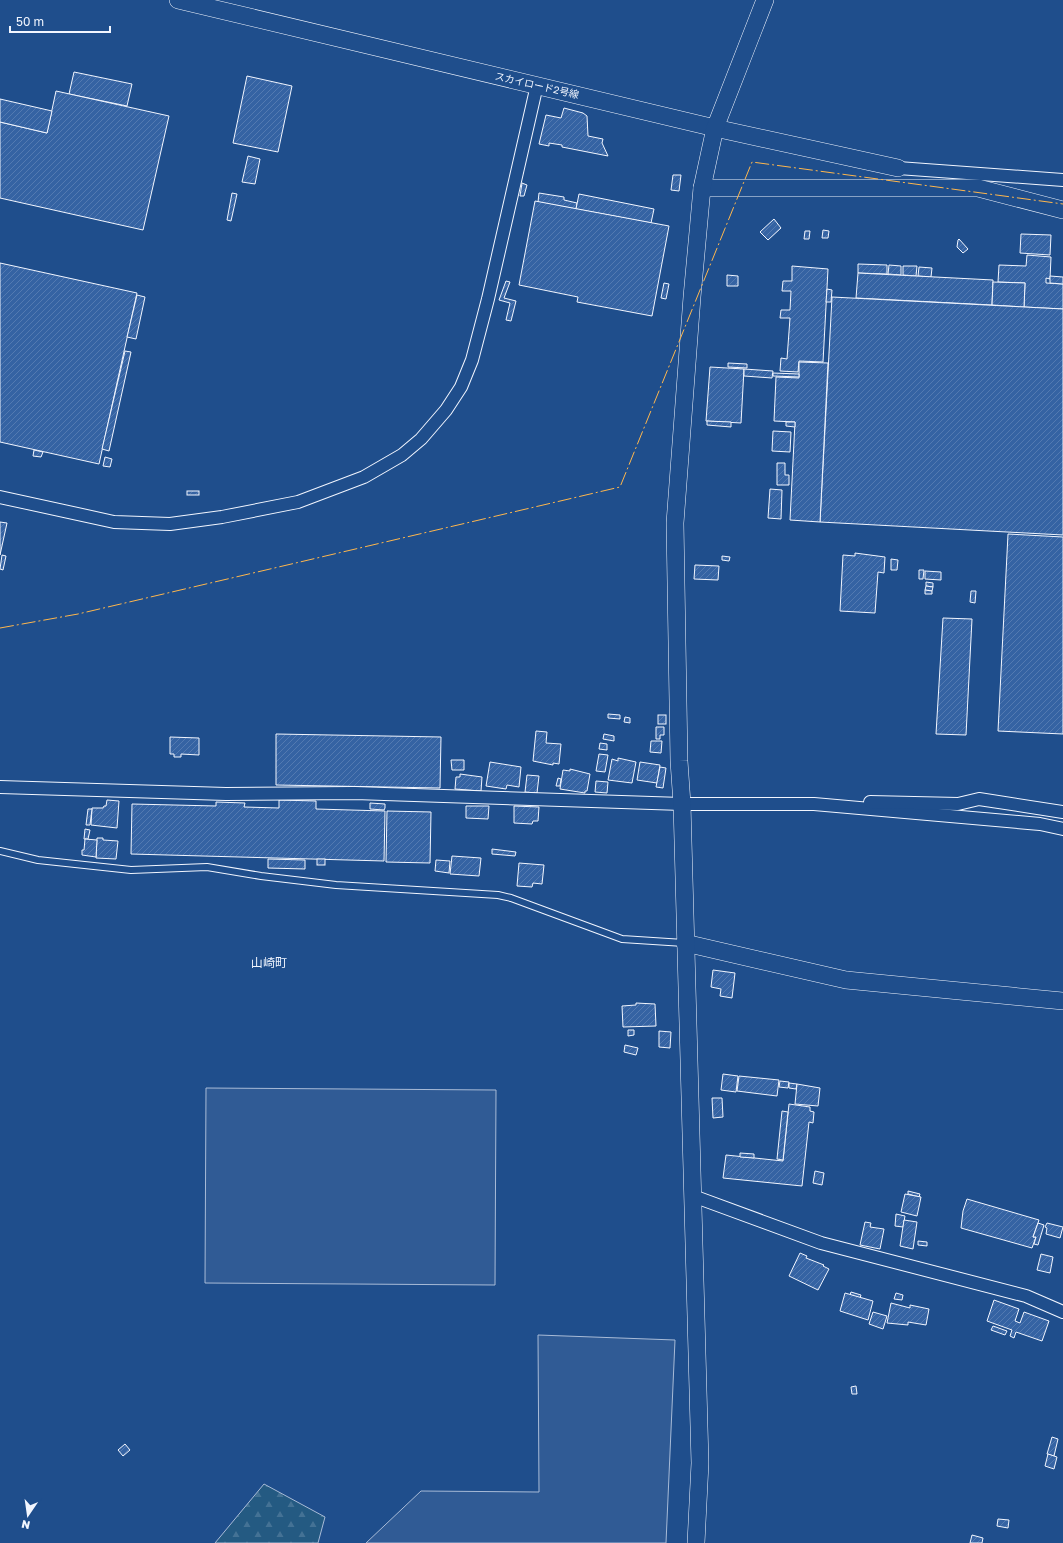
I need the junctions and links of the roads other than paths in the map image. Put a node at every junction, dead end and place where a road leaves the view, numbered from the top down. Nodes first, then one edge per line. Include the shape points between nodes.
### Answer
1 (178, 0) edge
2 (765, 0) edge
3 (225, 5) edge
4 (537, 85) junction
5 (715, 128) junction
6 (898, 168) joint
7 (1063, 180) edge
8 (702, 188) junction
9 (1063, 210) edge
10 (0, 497) edge
11 (0, 787) edge
12 (682, 804) junction
13 (833, 806) junction
14 (1063, 812) edge
15 (1063, 829) edge
16 (0, 851) edge
17 (686, 943) junction
18 (1063, 1001) edge
19 (693, 1196) junction
20 (1063, 1312) edge
21 (696, 1543) edge

1 - 3 street, スカイロード2号線
2 - 5 street
3 - 4 street, スカイロード2号線
4 - 5 street, スカイロード2号線
4 - 10 street via 472,360 461,387 446,410 421,439 402,455 364,477 298,502 170,524 114,522
5 - 6 street, スカイロード2号線
5 - 8 street
6 - 7 street
8 - 9 street via 978,188
8 - 12 street via 676,523 678,761
11 - 12 street via 226,794 355,793
12 - 13 street
12 - 17 street
13 - 14 street via 863,802 958,804 979,799
13 - 15 street via 1040,824
16 - 17 lane via 38,860 123,869 207,867 336,885 498,895 622,939
17 - 18 street via 846,980
17 - 19 street
19 - 20 street via 821,1243 1026,1296
19 - 21 street via 700,1463

